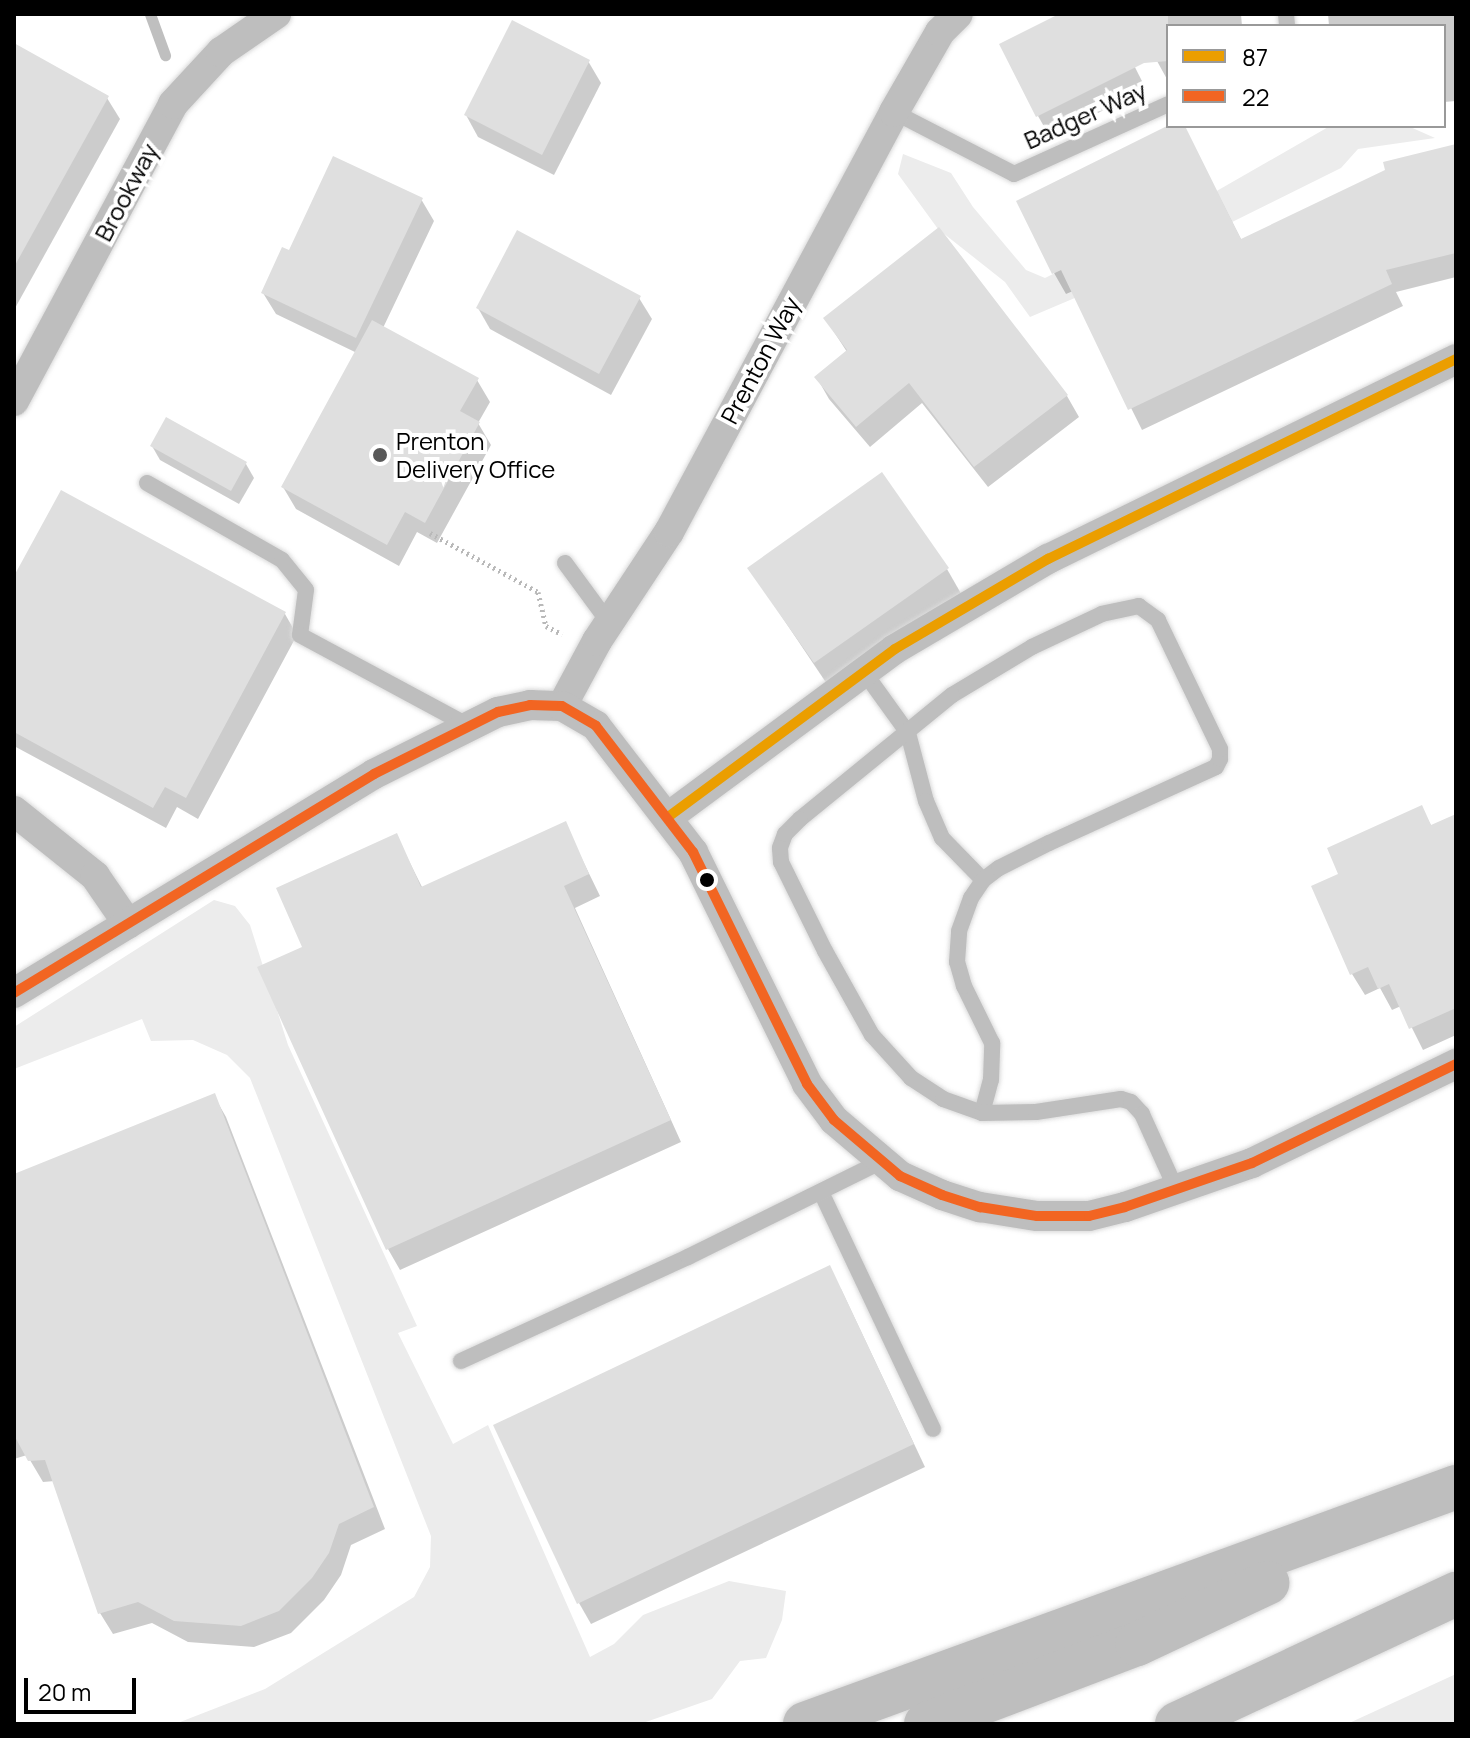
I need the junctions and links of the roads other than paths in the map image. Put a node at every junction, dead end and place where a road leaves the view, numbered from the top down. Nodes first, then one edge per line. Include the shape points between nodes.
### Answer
1 (276, 14) edge
2 (955, 15) edge
3 (1166, 105) edge
4 (894, 112) junction
5 (1456, 359) edge
6 (14, 401) edge
7 (147, 483) dead end
8 (565, 563) dead end
9 (609, 623) junction
10 (864, 672) junction
11 (562, 706) junction
12 (467, 725) junction
13 (908, 733) junction
14 (14, 811) edge
15 (668, 817) junction
16 (983, 880) junction
17 (128, 924) junction
18 (14, 993) edge
19 (1456, 1064) edge
20 (982, 1113) junction
21 (882, 1161) junction
22 (1177, 1191) junction
23 (821, 1192) junction
24 (461, 1361) dead end
25 (933, 1429) dead end
26 (1456, 1487) edge
27 (1456, 1495) edge
28 (1456, 1594) edge
29 (805, 1724) edge
30 (926, 1724) edge
31 (1177, 1724) edge

1 - 6 street, Brookway via 221,52 173,104
2 - 4 street, Prenton Way
3 - 4 lane, Badger Way via 1014,174
4 - 9 street, Prenton Way via 669,532
5 - 10 street via 1048,559
7 - 12 lane via 282,560 306,590 300,635
8 - 9 lane
9 - 11 street, Prenton Way
10 - 13 lane
10 - 15 street
11 - 12 street via 530,705
11 - 15 street via 596,726
12 - 17 street via 374,774
13 - 16 lane via 942,838
13 - 16 lane via 952,695 1032,647 1102,614 1139,606 1158,620 1220,749 1216,767 1049,843
13 - 20 lane via 785,834 781,862 872,1035 911,1078 943,1099
14 - 17 street via 95,876
15 - 21 street via 693,852 807,1084 834,1120
16 - 20 lane via 959,931 957,962 992,1043 991,1080
17 - 18 street
19 - 22 street via 1252,1163
20 - 22 lane via 1131,1102 1142,1114
21 - 22 street via 900,1176 942,1195 1037,1216 1089,1216
21 - 23 lane
23 - 24 lane
23 - 25 lane
26 - 29 highway
27 - 30 highway via 1137,1644
28 - 31 highway

